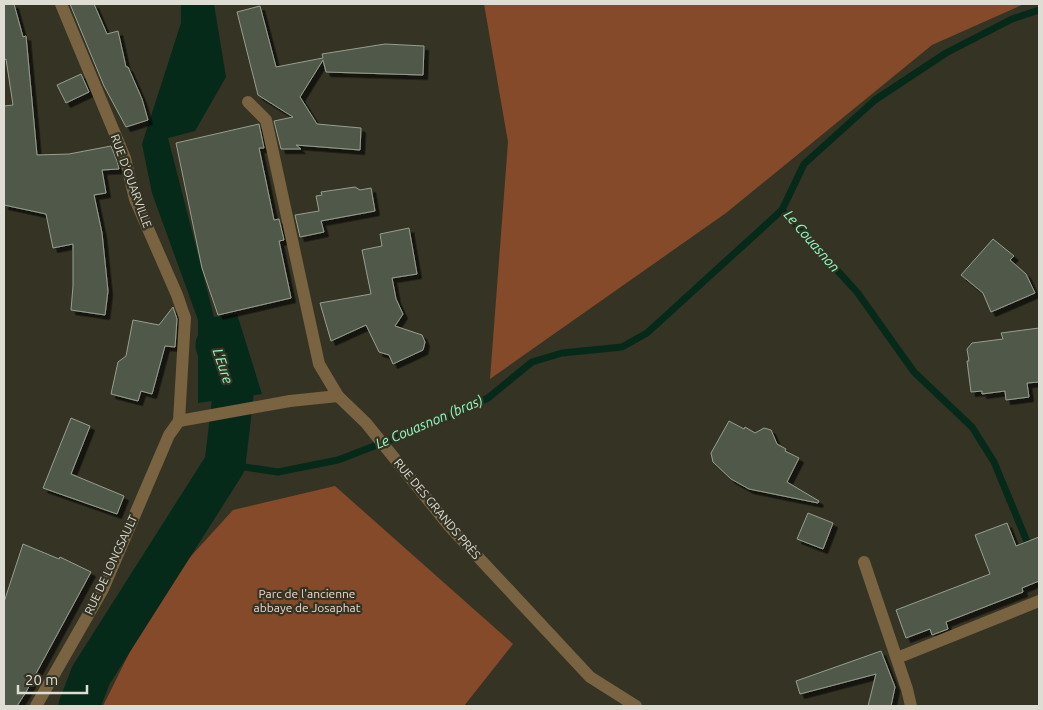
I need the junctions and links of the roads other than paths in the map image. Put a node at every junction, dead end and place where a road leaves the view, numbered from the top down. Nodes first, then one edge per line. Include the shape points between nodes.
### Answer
1 (61, 4) edge
2 (248, 102) dead end
3 (338, 396) junction
4 (179, 421) junction
5 (864, 562) dead end
6 (1039, 601) edge
7 (897, 658) junction
8 (36, 706) edge
9 (636, 706) edge
10 (910, 706) edge

1 - 4 street, RUE D'OUARVILLE via 184,318
2 - 3 street, RUE DES GRANDS PRÈS via 266,120 320,364
3 - 4 street
3 - 9 street, RUE DES GRANDS PRÈS via 366,423 450,527 590,677
4 - 8 street, RUE DE LONGSAULT via 169,436 103,589
5 - 7 street
6 - 7 street
7 - 10 street

